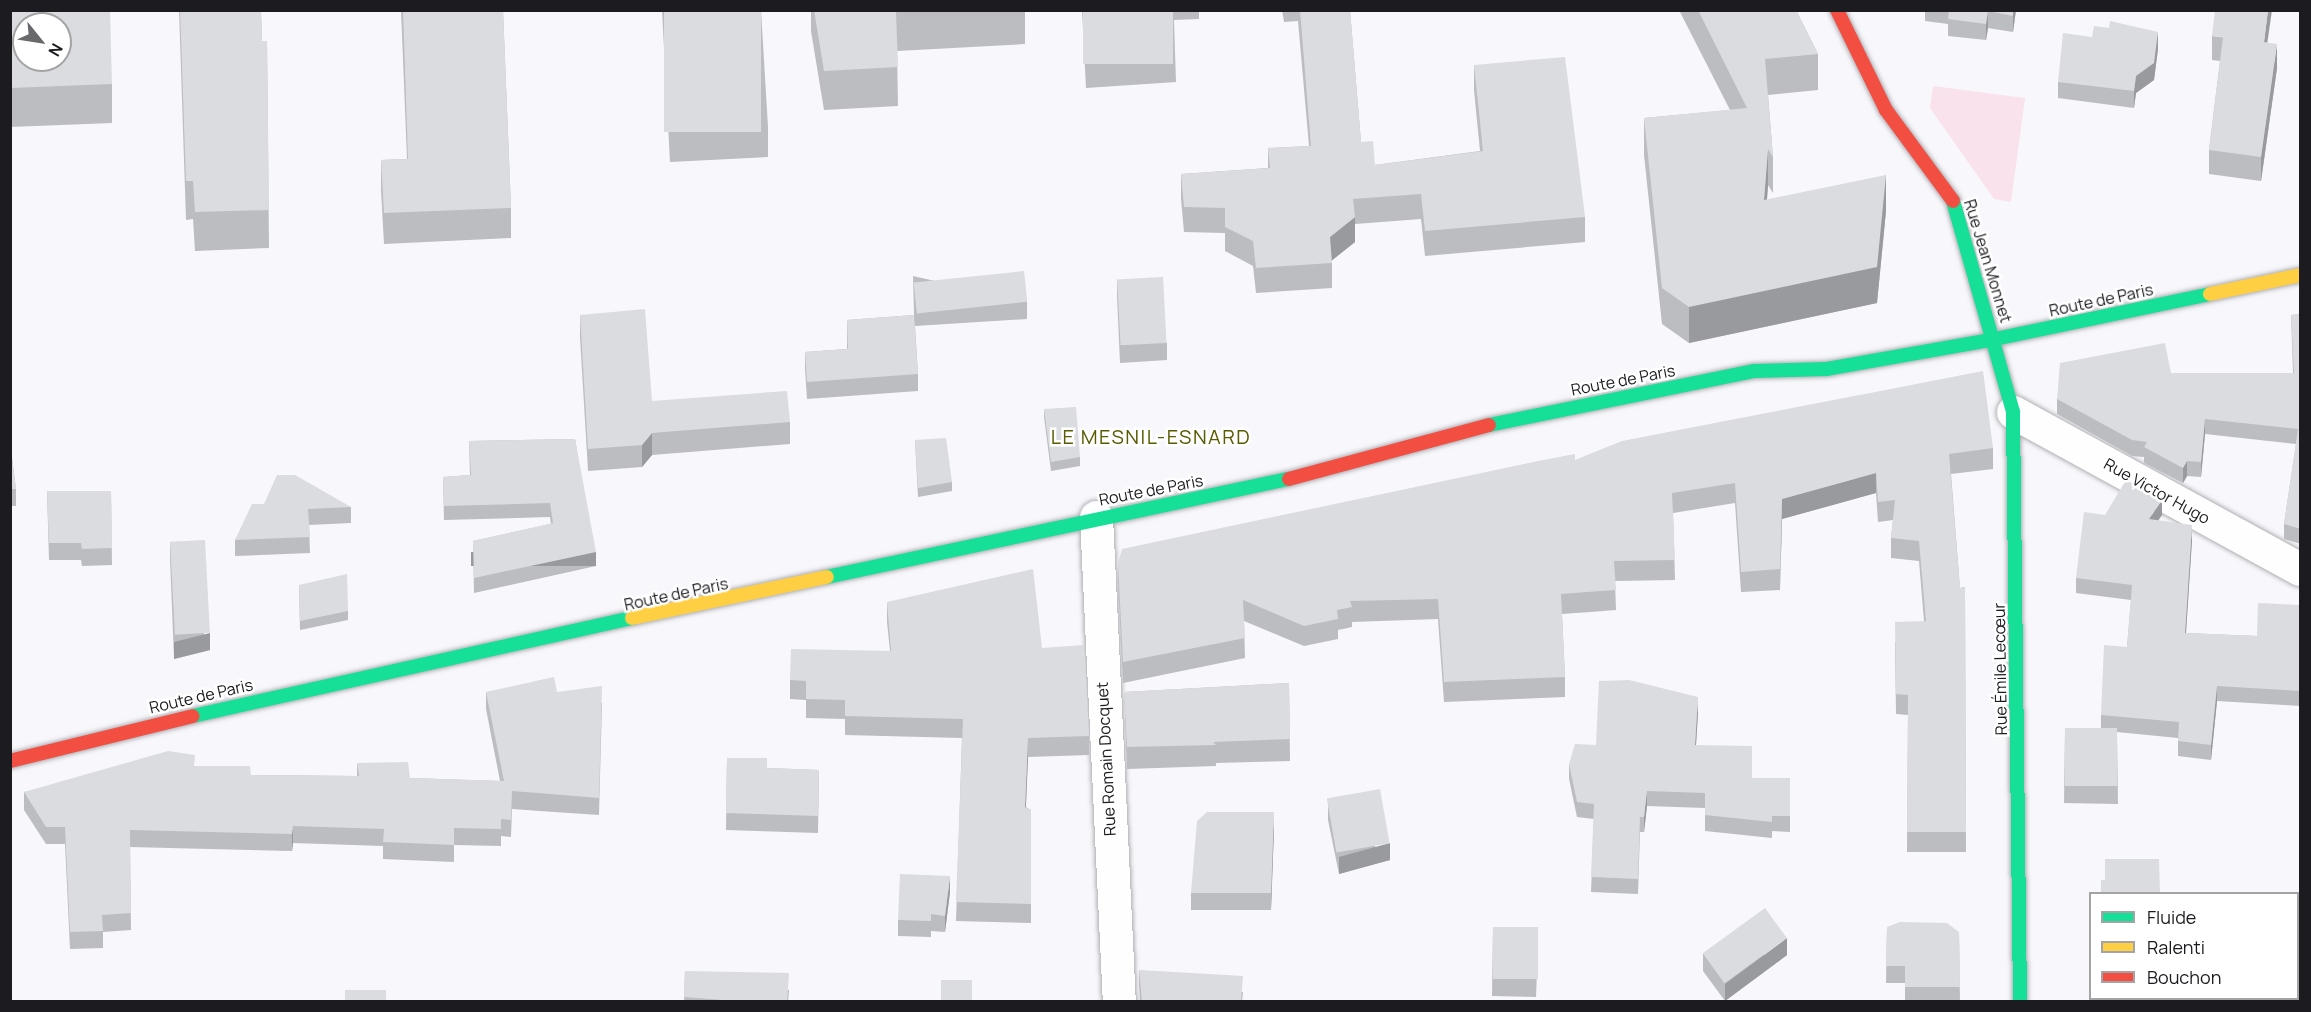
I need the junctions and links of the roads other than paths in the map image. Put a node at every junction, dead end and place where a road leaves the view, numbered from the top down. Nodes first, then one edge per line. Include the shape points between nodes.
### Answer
1 (1837, 10) edge
2 (2301, 275) edge
3 (1995, 339) junction
4 (2013, 412) junction
5 (1096, 517) junction
6 (2301, 570) edge
7 (10, 761) edge
8 (1119, 1002) edge
9 (2020, 1002) edge

1 - 3 main road, Rue Jean Monnet via 1886,110 1952,198
2 - 3 main road, Route de Paris
3 - 4 main road, Rue Émile Lecœur
3 - 5 main road, Route de Paris via 1827,369 1755,371 1710,379 1431,436 1344,467
4 - 6 street, Rue Victor Hugo
4 - 9 main road, Rue Émile Lecœur
5 - 7 main road, Route de Paris via 327,683
5 - 8 street, Rue Romain Docquet

